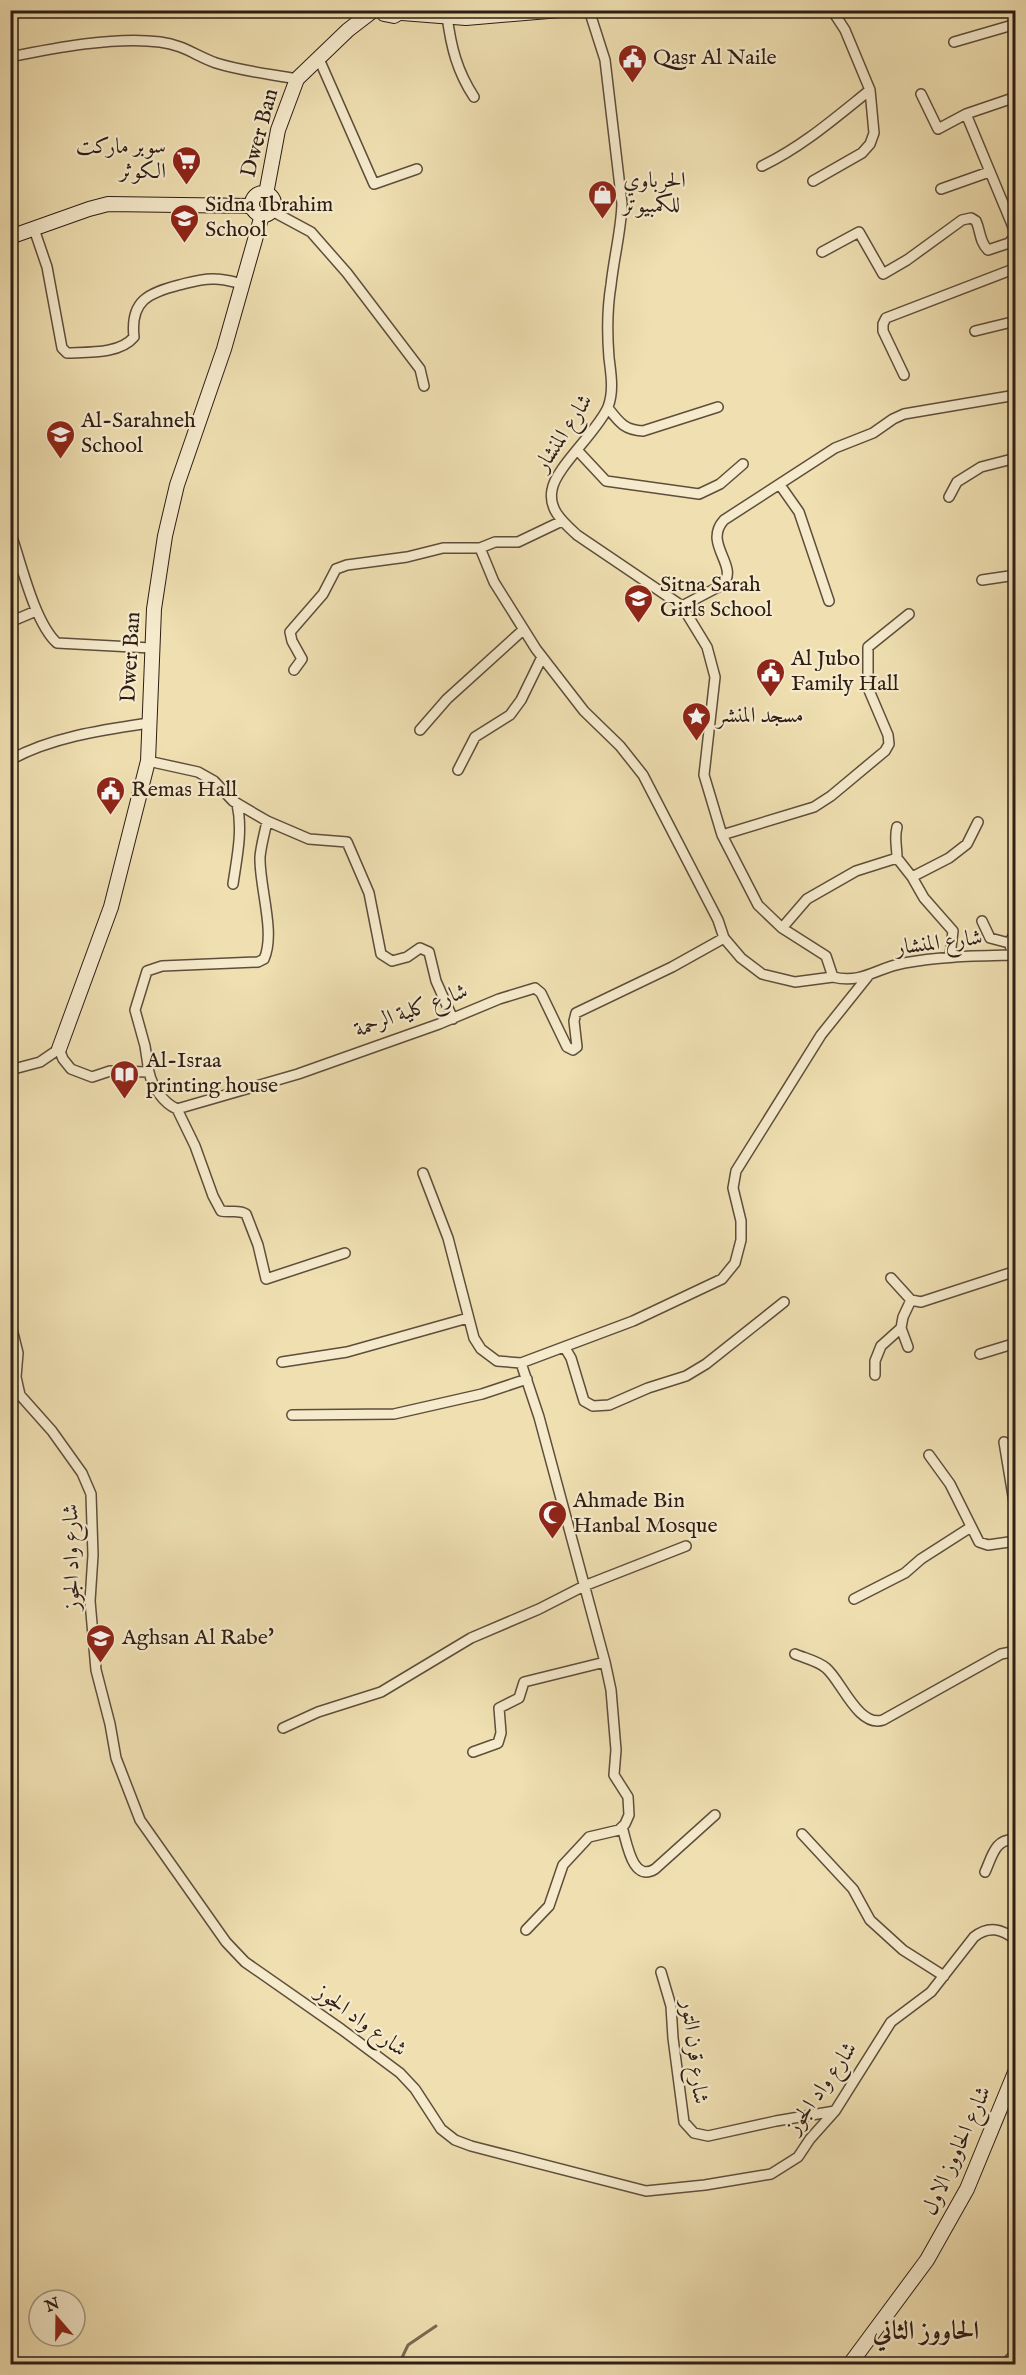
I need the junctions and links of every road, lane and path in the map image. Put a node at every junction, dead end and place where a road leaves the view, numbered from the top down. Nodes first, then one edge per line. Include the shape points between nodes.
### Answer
1 (374, 10) edge
2 (381, 10) edge
3 (560, 10) edge
4 (589, 10) edge
5 (832, 10) edge
6 (403, 12) edge
7 (447, 16) junction
8 (1016, 24) edge
9 (954, 42) dead end
10 (10, 57) edge
11 (319, 59) junction
12 (297, 79) junction
13 (870, 90) junction
14 (921, 94) dead end
15 (474, 97) dead end
16 (1016, 97) edge
17 (966, 114) junction
18 (762, 166) dead end
19 (417, 169) dead end
20 (989, 172) junction
21 (813, 181) dead end
22 (941, 189) dead end
23 (262, 211) junction
24 (1014, 227) edge
25 (34, 229) junction
26 (10, 237) edge
27 (822, 252) dead end
28 (1016, 268) edge
29 (243, 284) junction
30 (1016, 321) edge
31 (975, 331) dead end
32 (904, 375) dead end
33 (424, 386) dead end
34 (1016, 395) edge
35 (718, 407) dead end
36 (608, 408) junction
37 (578, 452) junction
38 (1016, 458) edge
39 (743, 464) dead end
40 (780, 485) junction
41 (948, 497) dead end
42 (562, 521) junction
43 (10, 531) edge
44 (480, 548) junction
45 (1016, 575) edge
46 (982, 580) dead end
47 (830, 601) dead end
48 (682, 606) junction
49 (36, 611) junction
50 (909, 614) dead end
51 (10, 622) edge
52 (523, 630) junction
53 (151, 648) junction
54 (542, 657) junction
55 (294, 670) dead end
56 (148, 723) junction
57 (420, 730) dead end
58 (10, 760) edge
59 (148, 761) junction
60 (458, 770) dead end
61 (237, 804) junction
62 (267, 820) junction
63 (978, 822) dead end
64 (897, 827) dead end
65 (722, 835) junction
66 (897, 858) junction
67 (912, 877) junction
68 (233, 884) dead end
69 (982, 921) dead end
70 (782, 928) junction
71 (1016, 931) edge
72 (724, 938) junction
73 (1009, 943) junction
74 (1015, 955) edge
75 (950, 956) junction
76 (869, 975) junction
77 (833, 977) junction
78 (453, 1019) junction
79 (59, 1048) junction
80 (10, 1070) edge
81 (148, 1072) junction
82 (177, 1109) junction
83 (423, 1173) dead end
84 (345, 1253) dead end
85 (1016, 1270) edge
86 (891, 1278) dead end
87 (911, 1300) junction
88 (784, 1302) dead end
89 (468, 1318) junction
90 (10, 1321) edge
91 (901, 1328) junction
92 (1016, 1343) edge
93 (909, 1347) dead end
94 (565, 1348) junction
95 (980, 1353) dead end
96 (282, 1362) dead end
97 (521, 1364) junction
98 (875, 1375) dead end
99 (527, 1378) junction
100 (292, 1415) dead end
101 (1004, 1442) dead end
102 (929, 1455) dead end
103 (1016, 1514) edge
104 (971, 1527) junction
105 (1016, 1541) edge
106 (686, 1546) dead end
107 (584, 1586) junction
108 (854, 1599) dead end
109 (1016, 1651) edge
110 (795, 1654) dead end
111 (605, 1662) junction
112 (283, 1728) dead end
113 (473, 1752) dead end
114 (715, 1815) dead end
115 (622, 1827) junction
116 (802, 1834) dead end
117 (1016, 1840) edge
118 (985, 1872) dead end
119 (526, 1930) dead end
120 (1016, 1940) edge
121 (661, 1972) dead end
122 (944, 1977) junction
123 (1016, 2070) edge
124 (835, 2111) junction
125 (1016, 2353) edge
126 (850, 2364) edge
127 (1005, 2364) edge

1 - 11 street, Dwer Ban
2 - 6 street via 389,16
3 - 7 street via 466,18
4 - 36 street, شارع المنشار via 605,60 622,204 610,285 612,390
5 - 13 street via 845,30
6 - 7 street
7 - 15 street via 450,47 461,78
8 - 9 street
10 - 12 street via 111,42 159,42 186,48 215,63
11 - 12 street, Dwer Ban
11 - 19 street via 374,184
12 - 23 street, Dwer Ban via 278,130 266,194 256,196
13 - 18 street via 805,141
13 - 21 street via 875,127 870,144 861,154
14 - 17 street via 938,129
16 - 17 street
17 - 20 street
20 - 22 street
20 - 24 street
23 - 25 street via 113,204
23 - 29 street, Dwer Ban
23 - 33 street via 311,232 420,369
24 - 27 street via 1009,243 988,250 981,243 976,221 962,220 883,274 859,232
25 - 26 street
25 - 29 street via 47,267 62,348 68,353 101,352 129,344 134,337 135,312 142,299 161,289 205,279
28 - 32 street via 886,318 884,331
29 - 53 street, Dwer Ban via 177,485 161,559
30 - 31 street
34 - 40 street via 899,416 873,434 835,448
35 - 36 street via 643,430 622,426
36 - 37 street, شارع المنشار
37 - 39 street via 606,481 699,494 720,484
37 - 42 street, شارع المنشار via 552,489 554,510
38 - 41 street via 981,467 957,482
40 - 47 street via 800,512
40 - 48 street via 721,524 717,539 728,572 726,580
42 - 44 street via 518,542 495,542
42 - 48 street
43 - 49 street
44 - 52 street, شارع المنشار via 494,582
44 - 55 street via 443,548 336,569 323,594 290,632 302,658
45 - 46 street
48 - 65 street via 707,647 715,677 704,776
49 - 51 street
49 - 53 street via 57,644
50 - 65 street via 868,647 868,688 888,735 885,752 814,807
52 - 54 street, شارع المنشار
52 - 57 street via 447,699
53 - 56 street, Dwer Ban
54 - 60 street via 510,715 475,737
54 - 72 street, شارع المنشار via 584,711 643,775
56 - 58 street via 74,736
56 - 59 street, Dwer Ban
59 - 61 street via 198,772 214,781
59 - 79 street, Dwer Ban via 111,907
61 - 62 street
61 - 68 street via 239,849
62 - 78 street via 309,839 347,842 369,893 381,954 392,961 420,948 429,952 436,981
62 - 81 street via 260,857 267,933 264,959 162,966 147,971 135,1010
63 - 67 street via 967,844
64 - 66 street
65 - 70 street via 758,905
66 - 67 street
66 - 70 street via 856,871 807,899
67 - 75 street via 924,898 953,931
69 - 73 street via 990,938
70 - 77 street via 826,956
71 - 73 street
72 - 77 street, شارع المنشار via 762,974 795,981
72 - 78 street, شارع كلية الرحمة via 576,1013 577,1047 573,1050 567,1047 535,988
73 - 74 street
74 - 75 street, شارع المنشار
75 - 76 street, شارع المنشار via 901,963
76 - 77 street, شارع المنشار via 849,981
76 - 94 street via 821,1035 736,1171 733,1188 742,1230 740,1249 731,1269 716,1283
78 - 82 street, شارع كلية الرحمة via 298,1074
79 - 80 street via 40,1062
79 - 81 street via 71,1069 92,1077 110,1071
81 - 82 street via 162,1098
82 - 84 street via 221,1211 246,1214 266,1279
83 - 89 street via 448,1238
85 - 87 street via 921,1302
86 - 87 street
87 - 91 street
88 - 94 street via 696,1370 609,1405 595,1407 584,1401
89 - 96 street via 347,1352
89 - 97 street via 474,1338 485,1352 497,1361
90 - 124 street, شارع واد الجوز via 18,1353 16,1377 20,1395 52,1431 82,1473 91,1494 90,1601 96,1670 116,1758 141,1820 226,1942 245,1962 400,2073 436,2123 455,2140 580,2175 646,2191 771,2174 798,2157
91 - 93 street
91 - 98 street via 881,1346
92 - 95 street
94 - 97 street
97 - 99 street
99 - 100 street via 482,1394 394,1414
99 - 107 street
101 - 103 street
102 - 104 street via 950,1484
104 - 105 street via 983,1544
104 - 108 street via 905,1573
106 - 107 street
107 - 111 street
107 - 112 street via 471,1638 381,1692
109 - 110 street via 1001,1654 876,1721 866,1717 826,1668
111 - 113 street via 524,1682 519,1698 499,1708 498,1743
111 - 115 street via 616,1750 614,1775 630,1803
114 - 115 street via 648,1872 635,1867
115 - 119 street via 586,1840 563,1865 549,1906
116 - 122 street via 853,1889 870,1920 903,1950
117 - 118 street via 996,1846
120 - 122 street, شارع واد الجوز via 1000,1930 978,1933
121 - 124 street, شارع قرن التور via 671,2006 683,2119 691,2131 708,2136
122 - 124 street, شارع واد الجوز via 932,1992 891,2022
123 - 126 street, شارع الحاووز الاول via 967,2189 927,2260
125 - 127 street

